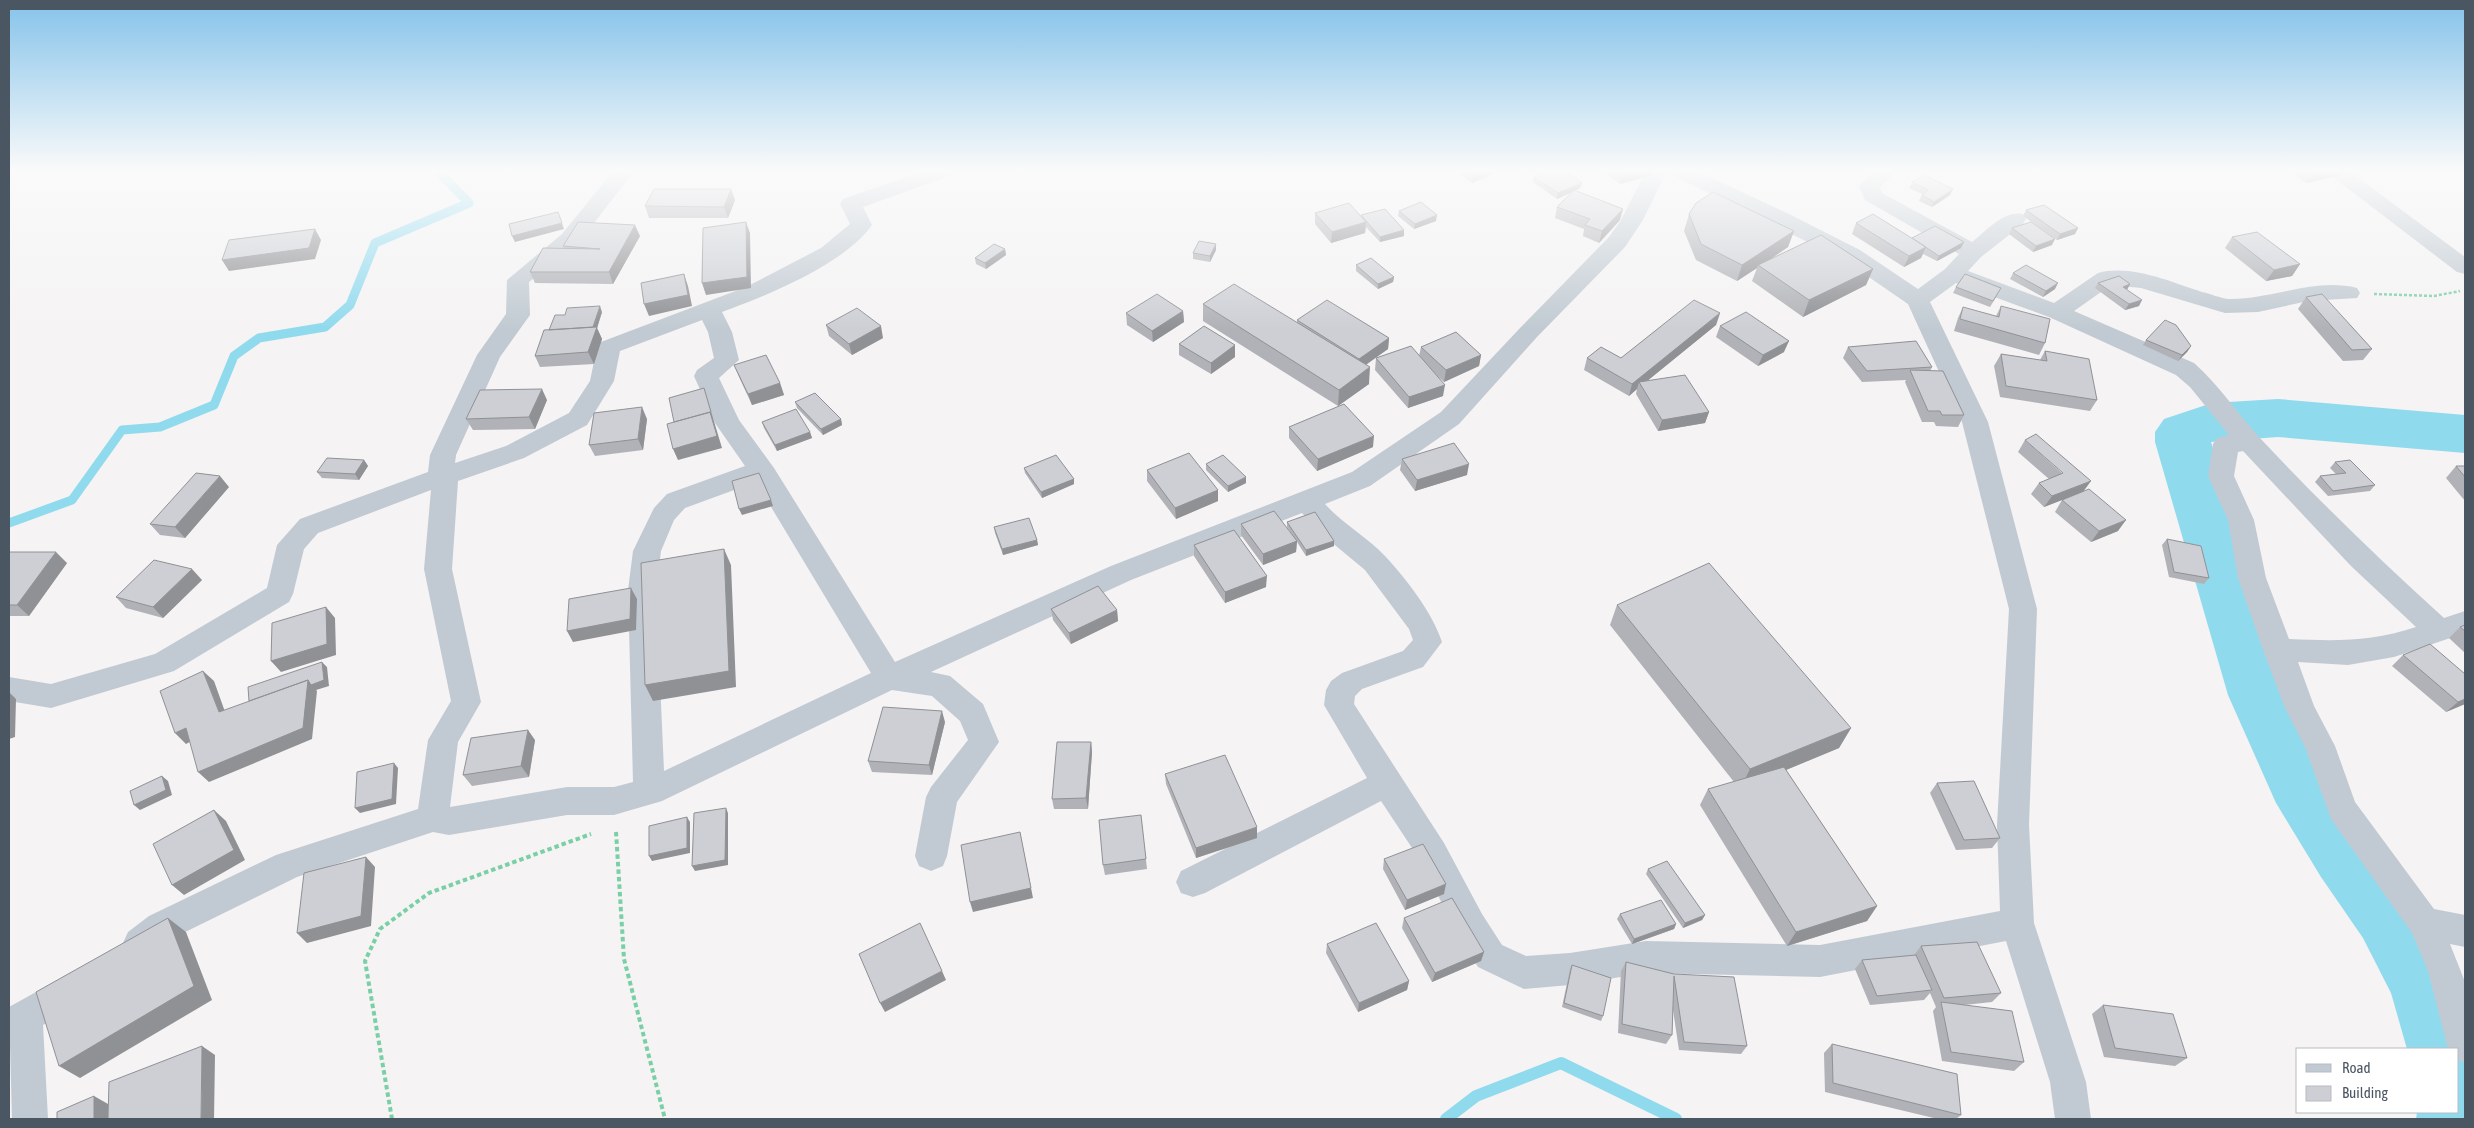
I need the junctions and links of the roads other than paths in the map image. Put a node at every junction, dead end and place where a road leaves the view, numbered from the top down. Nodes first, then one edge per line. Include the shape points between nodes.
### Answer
1 (582, 224) edge
2 (860, 224) edge
3 (1630, 224) edge
4 (1790, 224) edge
5 (1922, 224) edge
6 (2007, 224) edge
7 (2405, 224) edge
8 (1973, 252) junction
9 (2465, 268) edge
10 (1953, 274) junction
11 (2349, 293) road end
12 (1918, 300) junction
13 (708, 308) junction
14 (2057, 312) junction
15 (2249, 442) junction
16 (761, 470) junction
17 (442, 477) junction
18 (1306, 500) junction
19 (2452, 626) edge
20 (2277, 650) junction
21 (889, 678) junction
22 (9, 689) edge
23 (1387, 783) junction
24 (649, 790) junction
25 (434, 818) junction
26 (931, 856) dead end
27 (1193, 882) dead end
28 (2424, 923) junction
29 (2017, 924) junction
30 (2465, 931) edge
31 (117, 960) edge
32 (94, 977) edge
33 (17, 1021) edge
34 (2465, 1045) edge
35 (30, 1119) edge
36 (2073, 1119) edge

1 - 17 street via 570,239 518,280 518,314 490,356 443,455
2 - 13 street via 829,253 754,292
3 - 18 street via 1617,242 1450,418 1361,479
4 - 12 street via 1852,255
5 - 8 street
6 - 8 street
7 - 9 street
8 - 10 street
10 - 12 street
10 - 14 street
11 - 14 street via 2308,294 2258,305 2225,306 2143,281 2106,278
12 - 29 street via 1975,422 2023,609 2013,825
13 - 16 street via 720,332 727,360 706,376 728,423
13 - 17 street via 609,347 602,381 578,419 516,452
14 - 15 street via 2185,369 2199,381
15 - 19 street via 2361,559
15 - 20 street via 2226,444 2221,476 2241,520 2252,578
16 - 21 street
16 - 24 street via 676,501 663,515 647,551 642,590
17 - 22 street via 309,526 290,545 279,594 164,663 51,696
17 - 25 street via 438,569 466,702 443,740
18 - 21 street via 1121,573
18 - 23 street via 1327,524 1375,563 1422,625 1428,642 1413,659 1352,681 1341,690 1339,705
19 - 20 street via 2394,646 2348,653
20 - 28 street via 2300,708 2320,746 2342,809
21 - 24 street via 662,787
21 - 26 street via 940,685 972,713 984,742 942,797
23 - 27 street
23 - 29 street via 1433,853 1490,956 1524,973 1646,957 1820,961
24 - 25 street via 614,801 568,801 449,820
25 - 31 street via 288,865 161,927
28 - 30 street
28 - 34 street via 2445,971
29 - 36 street via 2068,1082
32 - 33 street
33 - 35 street

